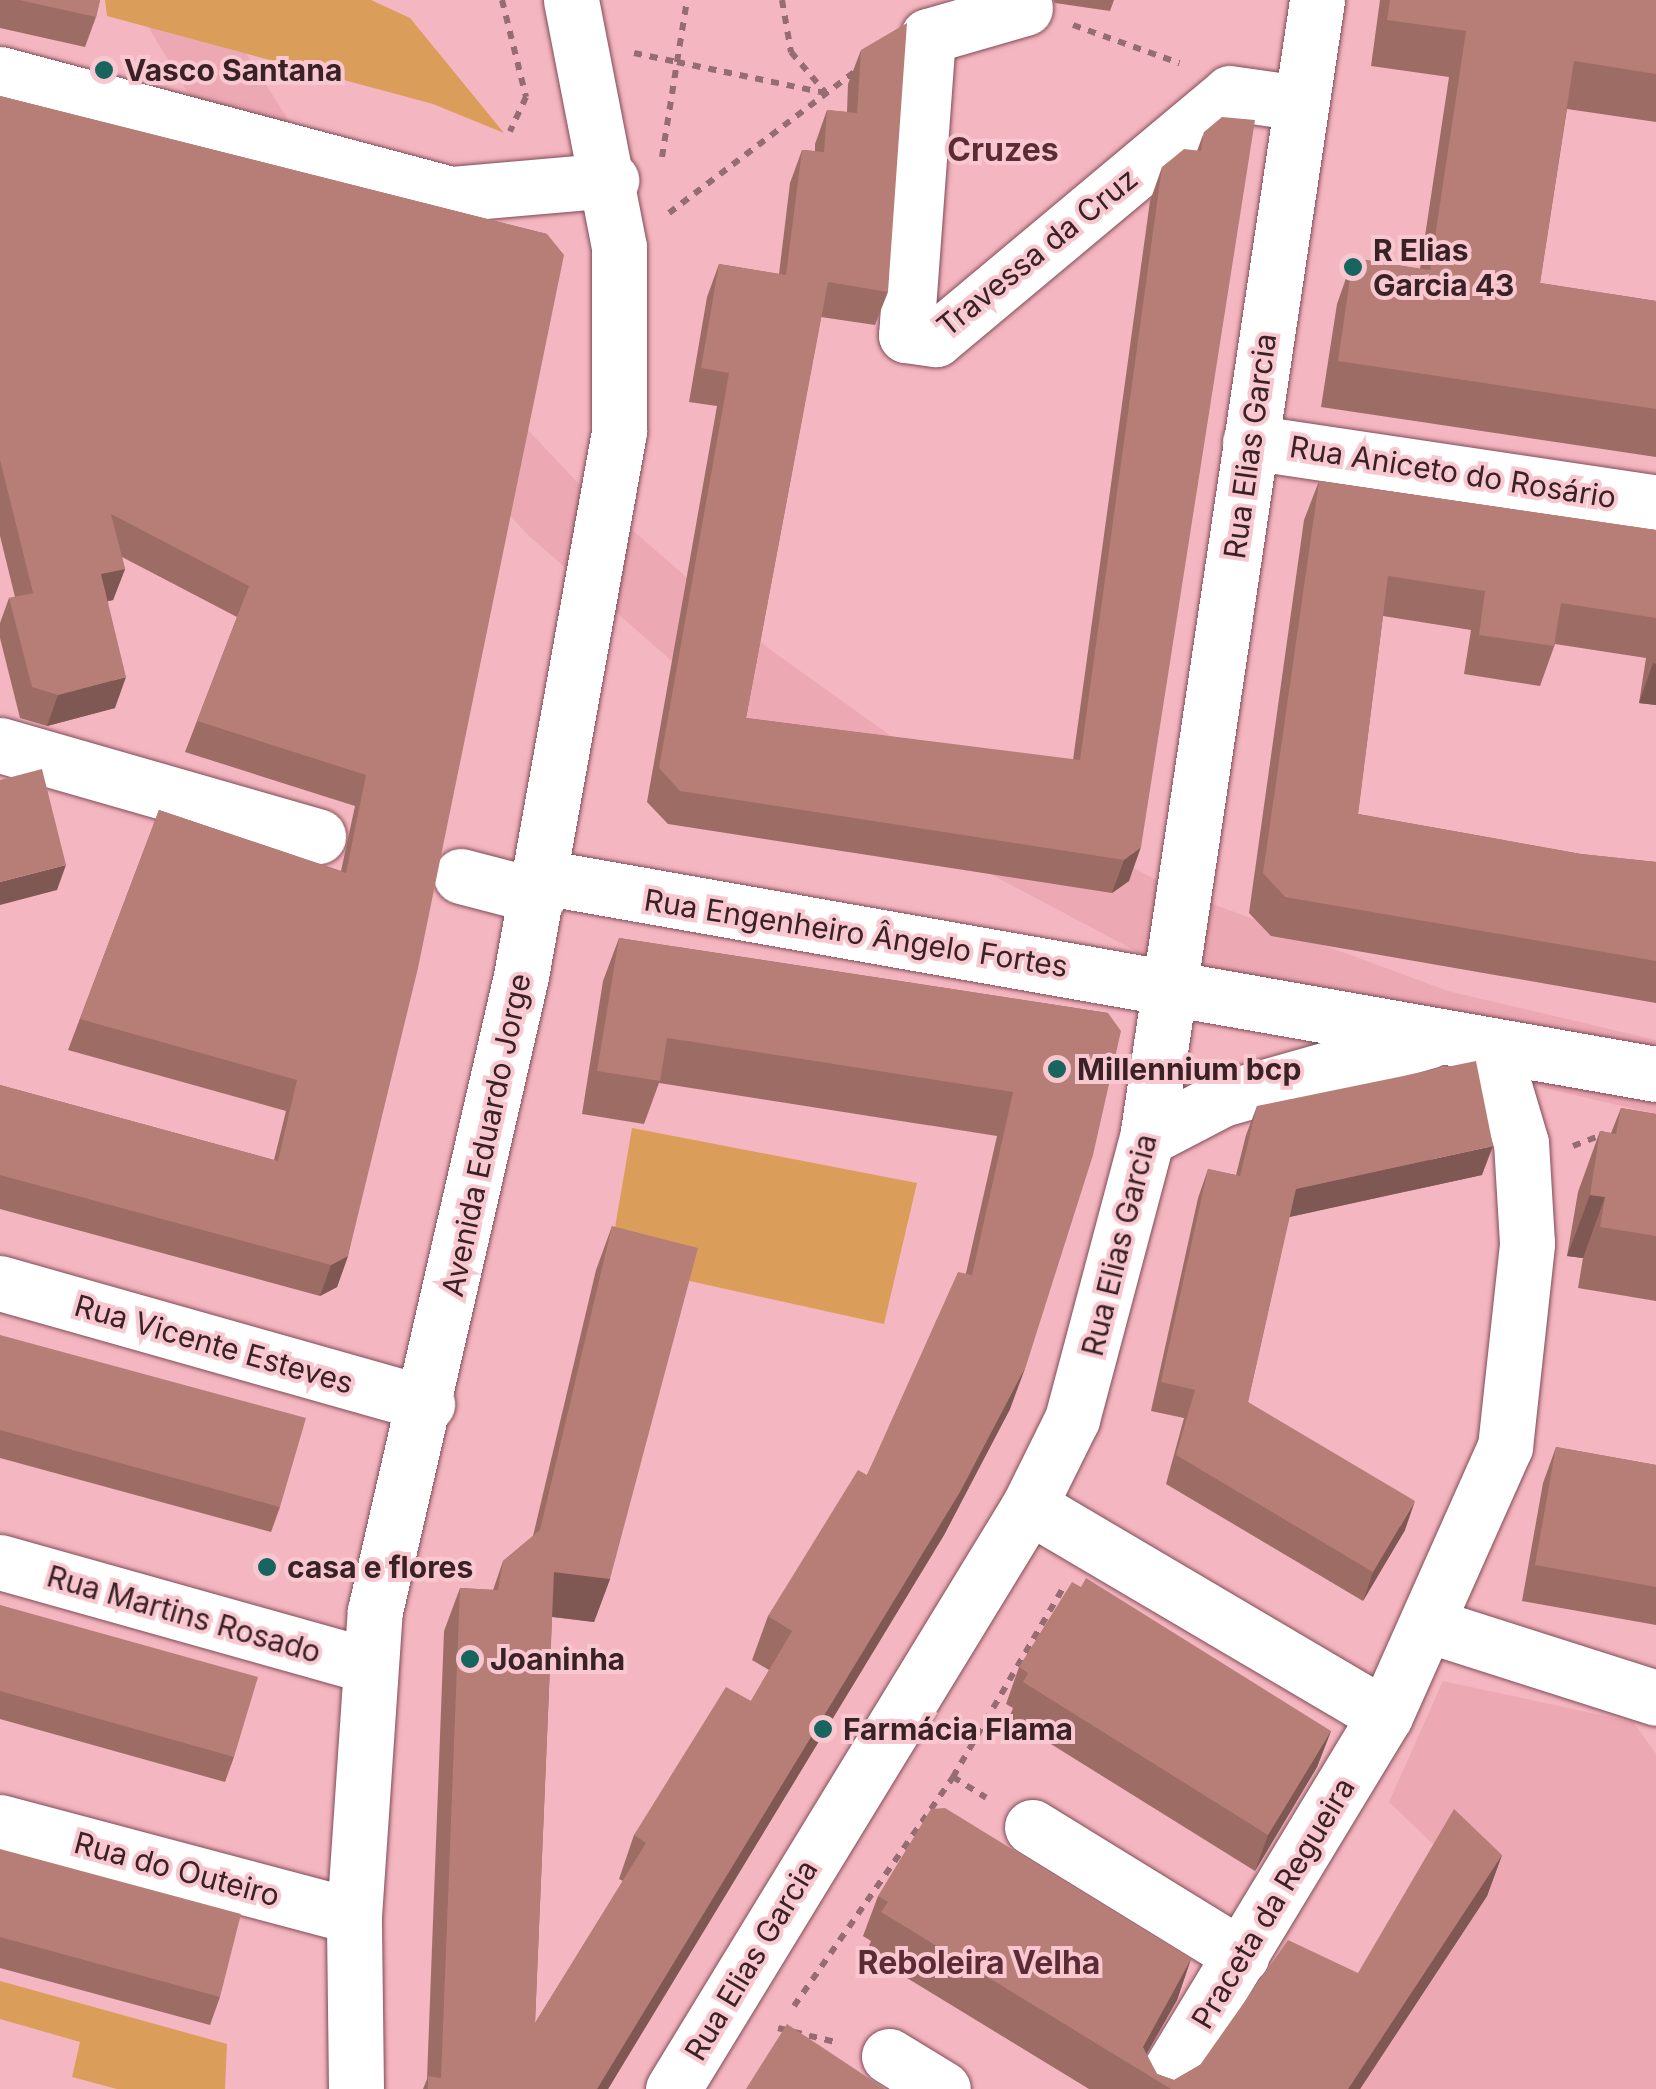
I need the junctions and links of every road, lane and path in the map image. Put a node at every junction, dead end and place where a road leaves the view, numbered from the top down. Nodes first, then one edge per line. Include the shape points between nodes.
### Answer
1 (502, 0) edge
2 (570, 0) edge
3 (782, 0) edge
4 (1317, 0) edge
5 (1024, 8) joint
6 (0, 74) edge
7 (826, 93) junction
8 (1230, 93) junction
9 (1300, 104) junction
10 (510, 131) dead end
11 (636, 173) junction
12 (666, 198) dead end
13 (668, 214) junction
14 (619, 247) junction
15 (1250, 442) junction
16 (1656, 503) edge
17 (0, 744) edge
18 (318, 836) dead end
19 (461, 876) dead end
20 (540, 886) junction
21 (1171, 986) junction
22 (1468, 1041) junction
23 (1656, 1074) edge
24 (1147, 1138) junction
25 (0, 1283) edge
26 (428, 1404) junction
27 (1030, 1506) junction
28 (1090, 1542) junction
29 (0, 1562) edge
30 (1431, 1626) junction
31 (369, 1666) junction
32 (1656, 1698) edge
33 (1385, 1716) junction
34 (953, 1777) junction
35 (0, 1822) edge
36 (1032, 1827) joint
37 (354, 1916) junction
38 (1242, 1956) junction
39 (728, 1997) junction
40 (889, 2056) dead end
41 (356, 2089) edge
42 (673, 2089) edge
43 (943, 2089) edge
44 (1160, 2089) edge

1 - 10 path via 526,97
2 - 11 street, Avenida Eduardo Jorge
3 - 7 path via 791,52
4 - 9 street, Rua Elias Garcia
5 - 8 path via 1216,76
5 - 8 street, Travessa da Cruz via 928,36 906,335 936,339
6 - 11 street via 450,194
7 - 11 path via 677,62
7 - 13 path
8 - 9 street
9 - 15 street, Rua Elias Garcia
11 - 14 street, Avenida Eduardo Jorge
12 - 13 path
13 - 14 path
14 - 20 street, Avenida Eduardo Jorge via 619,432
15 - 16 street, Rua Aniceto do Rosário
15 - 21 street, Rua Elias Garcia
17 - 18 street
19 - 20 street, Rua Engenheiro Ângelo Fortes
20 - 21 street, Rua Engenheiro Ângelo Fortes
20 - 26 street, Avenida Eduardo Jorge
21 - 22 street, Rua Engenheiro Ângelo Fortes
21 - 24 street, Rua Elias Garcia
22 - 23 street, Rua Engenheiro Ângelo Fortes
22 - 24 street via 1222,1098
22 - 30 street, Praceta da Regueira via 1521,1143 1526,1311 1505,1447
24 - 27 street, Rua Elias Garcia via 1072,1419
25 - 26 street, Rua Vicente Esteves
26 - 31 street, Avenida Eduardo Jorge
27 - 28 street
27 - 39 street, Rua Elias Garcia
28 - 33 street
28 - 34 path
29 - 31 street, Rua Martins Rosado
30 - 32 street
30 - 33 street, Praceta da Regueira
31 - 37 street, Avenida Eduardo Jorge
33 - 38 street, Praceta da Regueira
34 - 36 path
34 - 39 path via 778,2028
35 - 37 street, Rua do Outeiro
36 - 38 street
37 - 41 street, Avenida Eduardo Jorge
38 - 44 street, Praceta da Regueira
39 - 42 street, Rua Elias Garcia
40 - 43 street

